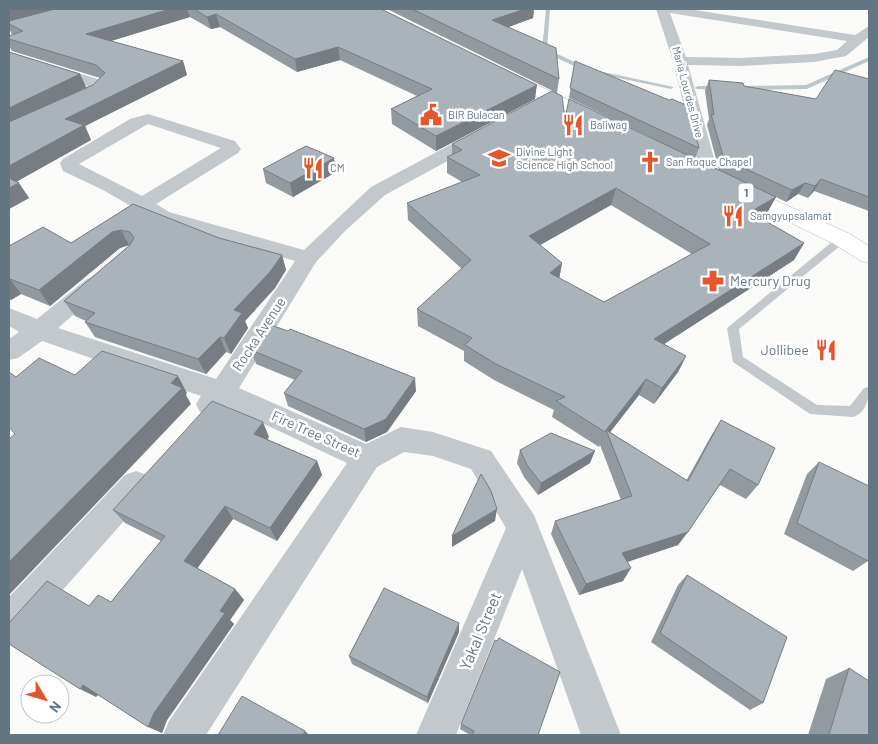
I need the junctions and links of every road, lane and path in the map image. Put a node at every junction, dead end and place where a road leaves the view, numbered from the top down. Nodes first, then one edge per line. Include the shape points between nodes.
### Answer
1 (662, 9) edge
2 (670, 9) edge
3 (869, 30) edge
4 (856, 40) junction
5 (9, 56) edge
6 (680, 61) junction
7 (490, 68) edge
8 (550, 98) junction
9 (65, 106) edge
10 (612, 128) edge
11 (688, 166) edge
12 (710, 176) junction
13 (141, 205) junction
14 (842, 239) junction
15 (869, 256) edge
16 (308, 258) junction
17 (114, 267) edge
18 (9, 316) edge
19 (39, 331) junction
20 (9, 351) edge
21 (222, 392) junction
22 (869, 392) edge
23 (195, 421) edge
24 (367, 458) junction
25 (148, 471) edge
26 (523, 526) junction
27 (9, 623) edge
28 (182, 735) edge
29 (436, 735) edge
30 (601, 735) edge

1 - 6 street, Maria Lourdes Drive
2 - 4 street
3 - 4 street
4 - 6 street via 841,52 814,58
5 - 9 street via 100,87
6 - 12 street, Maria Lourdes Drive
7 - 8 highway
8 - 10 highway
8 - 16 street, Rocka Avenue via 378,192 338,226
11 - 12 highway, 1
12 - 14 highway, 1
13 - 13 street via 70,167 69,163 148,119 229,145 232,149
13 - 16 street via 179,222
14 - 15 highway, 1
14 - 22 lane via 733,328 737,359 815,410 853,412
16 - 21 street, Rocka Avenue
17 - 19 street
18 - 19 street, Fire Tree Street
19 - 20 street
19 - 21 street, Fire Tree Street
21 - 23 street, Rocka Avenue
21 - 24 street, Fire Tree Street
24 - 26 street, Fire Tree Street via 401,438 434,444 481,460
24 - 28 street
25 - 27 street
26 - 29 street, Yakal Street
26 - 30 street, Fire Tree Street

